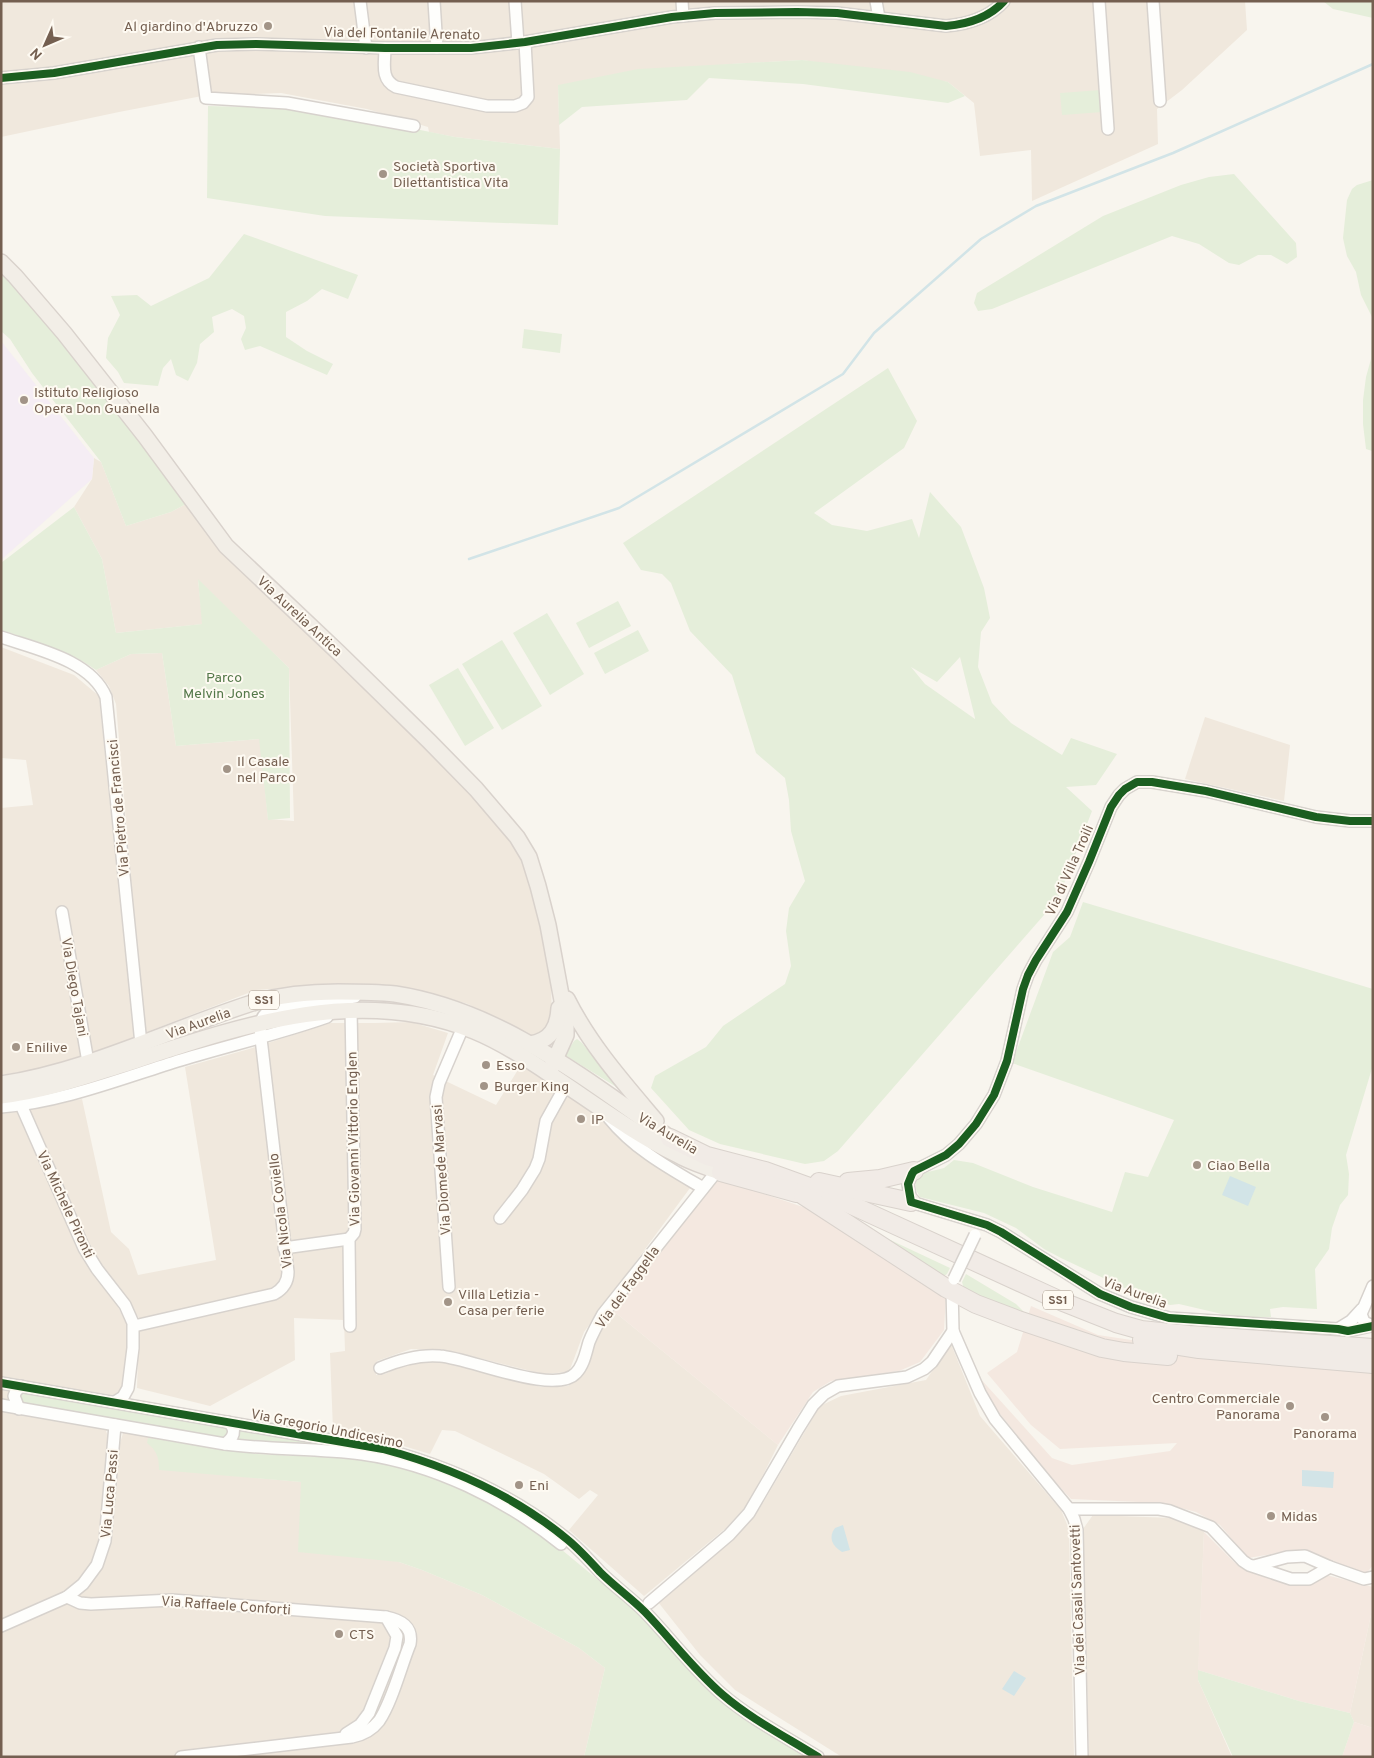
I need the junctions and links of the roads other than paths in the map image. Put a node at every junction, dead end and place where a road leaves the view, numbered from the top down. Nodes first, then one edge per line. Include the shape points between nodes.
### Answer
1 (360, 1) edge
2 (434, 1) edge
3 (515, 1) edge
4 (682, 1) edge
5 (876, 1) edge
6 (1004, 1) edge
7 (1099, 1) edge
8 (1153, 1) edge
9 (683, 16) junction
10 (879, 18) junction
11 (521, 42) junction
12 (199, 48) junction
13 (366, 48) junction
14 (385, 48) junction
15 (437, 48) junction
16 (1, 78) edge
17 (1160, 100) dead end
18 (414, 126) dead end
19 (1108, 129) dead end
20 (1, 262) edge
21 (1, 637) edge
22 (1373, 821) edge
23 (62, 912) dead end
24 (559, 984) junction
25 (369, 992) junction
26 (347, 1010) junction
27 (219, 1016) junction
28 (260, 1023) junction
29 (462, 1026) junction
30 (241, 1028) junction
31 (566, 1035) junction
32 (261, 1039) junction
33 (140, 1044) junction
34 (530, 1044) junction
35 (228, 1046) junction
36 (604, 1060) junction
37 (88, 1062) junction
38 (552, 1067) junction
39 (81, 1079) junction
40 (1, 1084) edge
41 (105, 1084) junction
42 (566, 1085) junction
43 (1, 1096) edge
44 (21, 1105) junction
45 (599, 1106) junction
46 (1, 1108) edge
47 (670, 1138) junction
48 (717, 1171) junction
49 (765, 1171) junction
50 (914, 1172) junction
51 (822, 1182) junction
52 (703, 1188) junction
53 (803, 1195) junction
54 (911, 1202) junction
55 (500, 1218) dead end
56 (981, 1223) junction
57 (349, 1240) junction
58 (284, 1248) junction
59 (953, 1286) junction
60 (1373, 1286) edge
61 (448, 1287) dead end
62 (1366, 1305) edge
63 (134, 1326) junction
64 (350, 1326) dead end
65 (1372, 1326) edge
66 (1338, 1328) junction
67 (953, 1332) junction
68 (1373, 1348) edge
69 (1246, 1353) junction
70 (1373, 1364) edge
71 (380, 1368) dead end
72 (1, 1383) edge
73 (129, 1383) junction
74 (21, 1386) junction
75 (115, 1402) junction
76 (1, 1405) edge
77 (140, 1407) junction
78 (20, 1409) junction
79 (228, 1422) junction
80 (115, 1425) junction
81 (225, 1444) junction
82 (1069, 1509) junction
83 (1254, 1566) junction
84 (1330, 1567) junction
85 (601, 1572) junction
86 (1373, 1577) edge
87 (67, 1597) junction
88 (649, 1602) dead end
89 (1, 1626) edge
90 (181, 1757) edge
91 (818, 1757) edge
92 (1082, 1757) edge

1 - 13 street
2 - 15 street
3 - 11 street
4 - 9 street
5 - 10 street
6 - 10 street, Via del Fontanile Arenato via 986,15 958,25 938,26
7 - 19 street
8 - 17 street
9 - 10 street, Via del Fontanile Arenato via 797,12
9 - 11 street, Via del Fontanile Arenato
11 - 14 street via 528,97 521,104 510,106 482,106 396,87 384,74
11 - 15 street, Via del Fontanile Arenato
12 - 13 street, Via del Fontanile Arenato via 256,44
12 - 16 street, Via del Fontanile Arenato
12 - 18 street via 206,98 287,103
13 - 14 street, Via del Fontanile Arenato
14 - 15 street, Via del Fontanile Arenato
20 - 24 main road, Via Aurelia Antica via 77,349 226,546 436,748 485,798 517,837 529,857 538,886
21 - 33 street, Via Pietro de Francisci via 77,666 94,678 106,697
22 - 50 street, Via di Villa Troili via 1316,817 1152,782 1137,782 1125,789 1111,808 1064,917 1028,975 1007,1061 994,1095 976,1124 954,1148
23 - 37 street, Via Diego Tajani
24 - 31 main road
24 - 34 main road via 559,1018 555,1029 542,1041
24 - 36 main road
25 - 27 main road, Via Aurelia / SS1 via 287,995 249,1004
25 - 28 street via 345,999 274,1009 264,1014
25 - 34 main road, Via Aurelia / SS1 via 395,994 455,1009
26 - 28 main road, Via Aurelia / SS1
26 - 29 main road, Via Aurelia / SS1 via 403,1011
26 - 32 street, Via Aurelia
26 - 57 street, Via Giovanni Vittorio Englen via 355,1229
27 - 30 street via 233,1018
27 - 33 main road, Via Aurelia / SS1
28 - 30 main road, Via Aurelia / SS1
28 - 32 street
29 - 38 main road, Via Aurelia / SS1
29 - 61 street, Via Diomede Marvasi via 436,1097
30 - 35 street via 237,1039
30 - 39 main road, Via Aurelia / SS1
31 - 36 main road via 572,1032 580,1036
31 - 38 main road
32 - 35 street, Via Aurelia
32 - 58 street, Via Nicola Coviello
33 - 37 main road, Via Aurelia / SS1
34 - 38 main road, Via Aurelia / SS1
35 - 41 street, Via Aurelia
36 - 47 main road
37 - 40 main road, Via Aurelia / SS1 via 56,1073
38 - 42 main road, Via Aurelia / SS1
38 - 47 main road, Via Aurelia / SS1
39 - 41 street
39 - 43 main road, Via Aurelia / SS1
41 - 44 street, Via Aurelia
42 - 45 main road, Via Aurelia / SS1
42 - 55 street via 546,1121 535,1169
44 - 46 street, Via Aurelia
44 - 63 street, Via Michele Pironti via 84,1248 128,1310
45 - 48 main road, Via Aurelia / SS1 via 678,1156
45 - 52 street, Via Aurelia via 633,1143
47 - 49 highway, Via Aurelia / SS1 via 707,1156
48 - 52 street
48 - 53 highway, Via Aurelia / SS1
49 - 51 highway
49 - 68 highway, Via Aurelia / SS1 via 823,1192 1100,1318 1131,1328
50 - 51 highway via 865,1181
50 - 54 street via 908,1181
51 - 54 highway
52 - 71 street, Via dei Faggella via 603,1314 580,1368 573,1376 541,1381 437,1355 409,1358
53 - 59 highway
53 - 69 highway, Via Aurelia / SS1 via 1094,1327 1163,1344
54 - 56 street, Via Aurelia
56 - 59 street, bridge
56 - 66 street, Via Aurelia via 1001,1232 1100,1294 1148,1312 1211,1322
57 - 58 street
57 - 64 street, Via Giovanni Vittorio Englen
58 - 63 street, Via Nicola Coviello via 287,1278 283,1287 274,1294
59 - 67 street
59 - 69 highway via 976,1304 1083,1342 1124,1352 1174,1356
60 - 62 street
62 - 65 street via 1362,1318
62 - 66 street via 1351,1321
63 - 73 street, Via Michele Pironti
65 - 66 street, Via Aurelia via 1348,1331
67 - 82 street, Via dei Casali Santovetti via 995,1419
67 - 88 street via 932,1362 913,1375 838,1386 824,1394 798,1428 749,1513 729,1535
69 - 70 highway, Via Aurelia / SS1
72 - 74 street, Via Gregorio Undicesimo
73 - 75 street via 126,1394
73 - 77 street
74 - 75 street, Via Gregorio Undicesimo
74 - 78 street via 14,1396
75 - 77 street, Via Gregorio Undicesimo
76 - 78 street, Via Gregorio Undicesimo
77 - 79 street, Via Gregorio Undicesimo
78 - 80 street, Via Gregorio Undicesimo
79 - 81 street, Via Gregorio Undicesimo via 234,1432
79 - 85 street, Via Gregorio Undicesimo via 383,1449 449,1470 495,1491 544,1522 576,1546
80 - 81 street, Via Gregorio Undicesimo
80 - 87 street, Via Luca Passi via 104,1545 93,1572
81 - 85 street, Via Gregorio Undicesimo via 359,1454 404,1463 464,1484 505,1506
82 - 83 street via 1170,1511 1210,1527 1243,1562
82 - 92 street, Via dei Casali Santovetti via 1077,1530
83 - 84 street via 1305,1556
83 - 84 street via 1291,1579 1309,1579
84 - 86 street via 1364,1578
85 - 91 street, Via Gregorio Undicesimo via 642,1609 724,1696
87 - 89 street, Via Luca Passi
87 - 90 street, Via Raffaele Conforti via 90,1604 172,1600 386,1617 395,1632 396,1645 372,1707 365,1719 349,1733 335,1738

